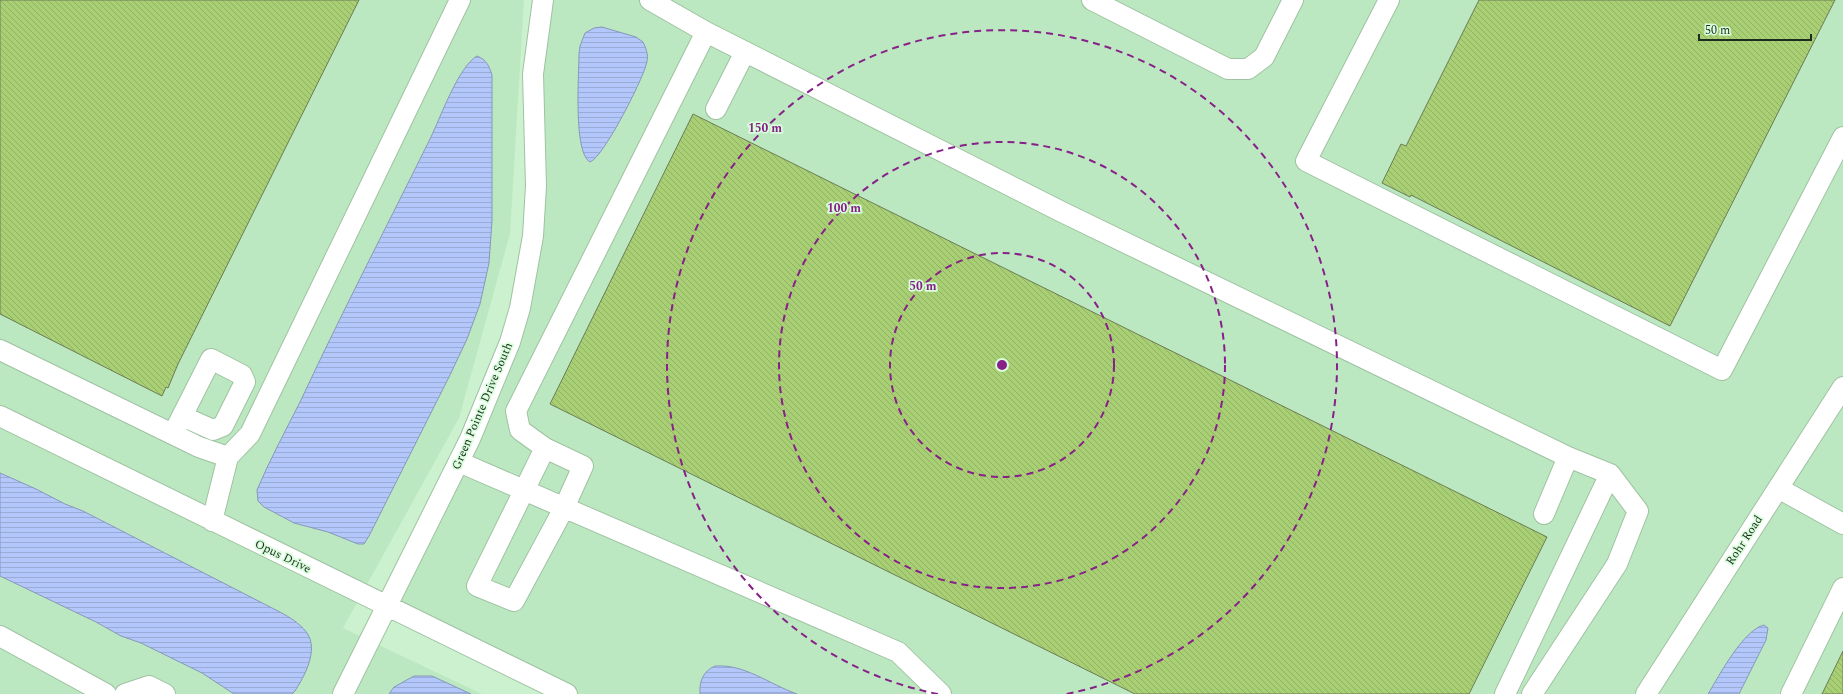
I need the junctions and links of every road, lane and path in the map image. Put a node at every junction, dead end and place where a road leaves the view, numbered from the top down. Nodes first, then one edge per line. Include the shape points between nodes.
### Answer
1 (460, 0) edge
2 (543, 0) edge
3 (650, 0) edge
4 (1092, 0) edge
5 (1293, 0) edge
6 (1389, 0) edge
7 (706, 32) junction
8 (745, 52) junction
9 (716, 110) dead end
10 (1843, 137) edge
11 (0, 350) edge
12 (1843, 387) edge
13 (0, 416) edge
14 (182, 416) dead end
15 (173, 434) junction
16 (545, 448) junction
17 (228, 457) junction
18 (1568, 457) junction
19 (459, 462) junction
20 (1610, 474) junction
21 (1778, 488) junction
22 (523, 490) junction
23 (564, 508) junction
24 (1544, 514) dead end
25 (212, 522) junction
26 (1843, 524) edge
27 (1843, 588) edge
28 (386, 606) junction
29 (0, 636) edge
30 (106, 694) edge
31 (125, 694) edge
32 (165, 694) edge
33 (343, 694) edge
34 (567, 694) edge
35 (941, 694) edge
36 (1505, 694) edge
37 (1532, 694) edge
38 (1646, 694) edge
39 (1791, 694) edge

1 - 17 street via 250,434
2 - 19 street, Green Pointe Drive South via 533,74 536,186 533,236 527,272 510,342
3 - 7 street
4 - 5 street via 1228,69 1248,69 1264,57
6 - 10 street via 1306,162 1722,370
7 - 8 street
7 - 16 street via 516,411 520,430
8 - 9 street
8 - 18 street via 1062,212
11 - 15 street
12 - 21 street, Rohr Road
13 - 25 street, Opus Drive
14 - 15 street
15 - 17 street
16 - 22 street
16 - 23 street via 583,466
17 - 25 street
18 - 20 street
18 - 24 street
19 - 22 street
19 - 28 street, Green Pointe Drive South
20 - 36 street
20 - 37 street via 1638,512 1617,564
21 - 26 street
21 - 38 street, Rohr Road
22 - 23 street
22 - 23 street via 477,586 514,602
23 - 35 street via 898,652
25 - 28 street, Opus Drive
27 - 39 street
28 - 33 street, Green Pointe Drive South
28 - 34 street, Opus Drive
29 - 30 street
31 - 32 street via 149,686

